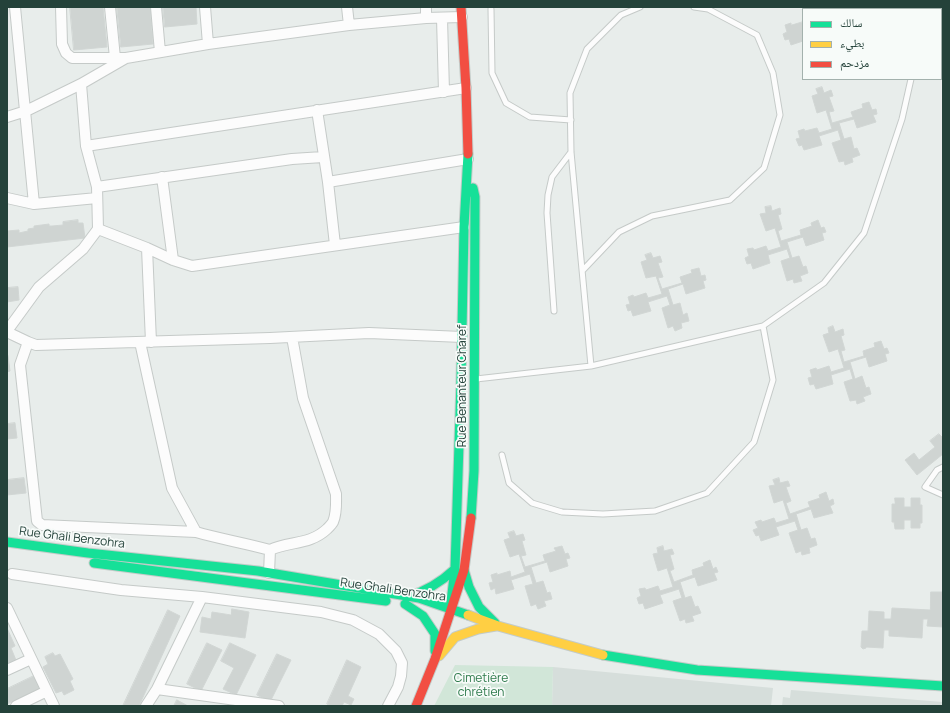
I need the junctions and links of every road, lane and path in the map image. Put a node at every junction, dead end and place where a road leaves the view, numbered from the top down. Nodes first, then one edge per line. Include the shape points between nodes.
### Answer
1 (15, 7) edge
2 (61, 7) edge
3 (110, 7) edge
4 (156, 7) edge
5 (205, 7) edge
6 (347, 7) edge
7 (426, 7) edge
8 (640, 7) edge
9 (694, 7) edge
10 (491, 9) dead end
11 (462, 12) edge
12 (426, 18) junction
13 (442, 18) junction
14 (348, 25) junction
15 (208, 44) junction
16 (160, 52) junction
17 (115, 58) junction
18 (126, 58) junction
19 (911, 80) edge
20 (81, 84) junction
21 (466, 88) junction
22 (444, 92) junction
23 (318, 110) junction
24 (26, 111) junction
25 (7, 117) edge
26 (571, 120) junction
27 (86, 146) junction
28 (571, 152) junction
29 (323, 157) junction
30 (468, 159) junction
31 (162, 177) junction
32 (328, 182) junction
33 (97, 187) junction
34 (7, 198) edge
35 (97, 198) junction
36 (34, 204) junction
37 (464, 227) junction
38 (98, 229) junction
39 (335, 245) junction
40 (147, 248) junction
41 (173, 260) junction
42 (583, 270) junction
43 (554, 310) dead end
44 (763, 326) junction
45 (7, 332) edge
46 (292, 337) junction
47 (462, 337) junction
48 (28, 342) junction
49 (146, 342) junction
50 (591, 366) junction
51 (475, 379) junction
52 (461, 381) junction
53 (502, 455) dead end
54 (943, 467) edge
55 (943, 495) edge
56 (196, 532) junction
57 (7, 542) edge
58 (270, 550) junction
59 (7, 551) edge
60 (455, 569) junction
61 (464, 570) junction
62 (269, 573) junction
63 (12, 574) dead end
64 (202, 597) junction
65 (406, 600) junction
66 (7, 608) edge
67 (450, 610) junction
68 (498, 626) junction
69 (31, 659) junction
70 (435, 660) junction
71 (7, 670) edge
72 (943, 686) edge
73 (156, 689) junction
74 (47, 691) junction
75 (16, 706) edge
76 (54, 706) edge
77 (146, 706) edge
78 (279, 706) edge
79 (388, 706) edge
80 (416, 706) edge

1 - 24 street
2 - 17 street via 62,44 66,53 72,58
3 - 17 street
4 - 16 street
5 - 15 street
6 - 14 street
7 - 12 street
8 - 26 lane via 621,15 587,49 570,93
9 - 42 lane via 708,9 757,35 773,73 780,115 764,168 730,200 652,216 619,232
10 - 26 lane via 492,72 506,103 530,116
11 - 13 street
11 - 21 main road, Rue Benanteur Charef
12 - 13 street
12 - 14 street
13 - 22 street
14 - 15 street
15 - 16 street
16 - 18 street
17 - 18 street
18 - 20 street
19 - 44 lane via 902,119 864,233 824,283
20 - 24 street
20 - 27 street
21 - 22 street
21 - 30 main road, Rue Benanteur Charef
22 - 23 street
23 - 27 street
23 - 29 street
24 - 25 street
24 - 36 street
26 - 28 lane
27 - 33 street
28 - 42 lane
28 - 43 lane via 552,177 548,195
29 - 31 street
29 - 32 street
30 - 32 street
30 - 37 main road, Rue Benanteur Charef
30 - 51 main road, Rue Benanteur Charef via 475,197
31 - 33 street
31 - 41 street
32 - 39 street
33 - 35 street
34 - 36 street
35 - 36 street
35 - 38 street
37 - 39 street
37 - 47 main road, Rue Benanteur Charef
38 - 40 street
38 - 45 street via 83,249 39,287
39 - 41 street via 192,266
40 - 41 street
40 - 49 street
42 - 50 lane
44 - 50 lane
44 - 53 lane via 773,380 754,442 707,494 655,511 603,514 562,512 532,504 509,484
45 - 48 street
46 - 47 street via 369,333
46 - 49 street
46 - 58 street via 303,398 336,494 336,509 333,523 321,534 310,540
47 - 52 main road, Rue Benanteur Charef
48 - 49 street via 36,345
48 - 56 street via 20,365 40,524
49 - 56 street via 172,488
50 - 51 lane
51 - 52 lane
51 - 61 main road, Rue Benanteur Charef via 474,471
52 - 60 main road, Rue Benanteur Charef
54 - 55 lane via 937,470 925,487
56 - 58 street
57 - 62 main road, Rue Ghali Benzohra
58 - 62 street
59 - 65 main road, Rue Ghali Benzohra
60 - 65 main road via 440,583
60 - 67 main road, Rue Benanteur Charef
61 - 67 main road, Rue Benanteur Charef
61 - 68 main road via 480,608
62 - 65 main road, Rue Ghali Benzohra
63 - 64 street via 121,590
64 - 73 street
64 - 79 street via 321,612 353,620 379,634 396,651 402,663 398,687
65 - 67 main road, Rue Ghali Benzohra via 419,598
65 - 70 main road via 423,616 435,634
66 - 69 street
67 - 68 main road, Rue Ghali Benzohra
67 - 70 main road, Rue Benanteur Charef
68 - 70 main road via 478,629 455,637
68 - 72 main road, Rue Ghali Benzohra via 604,655 697,670
69 - 71 street
69 - 74 street
70 - 80 main road, Rue Benanteur Charef
73 - 77 street
73 - 78 street
74 - 75 street
74 - 76 street

